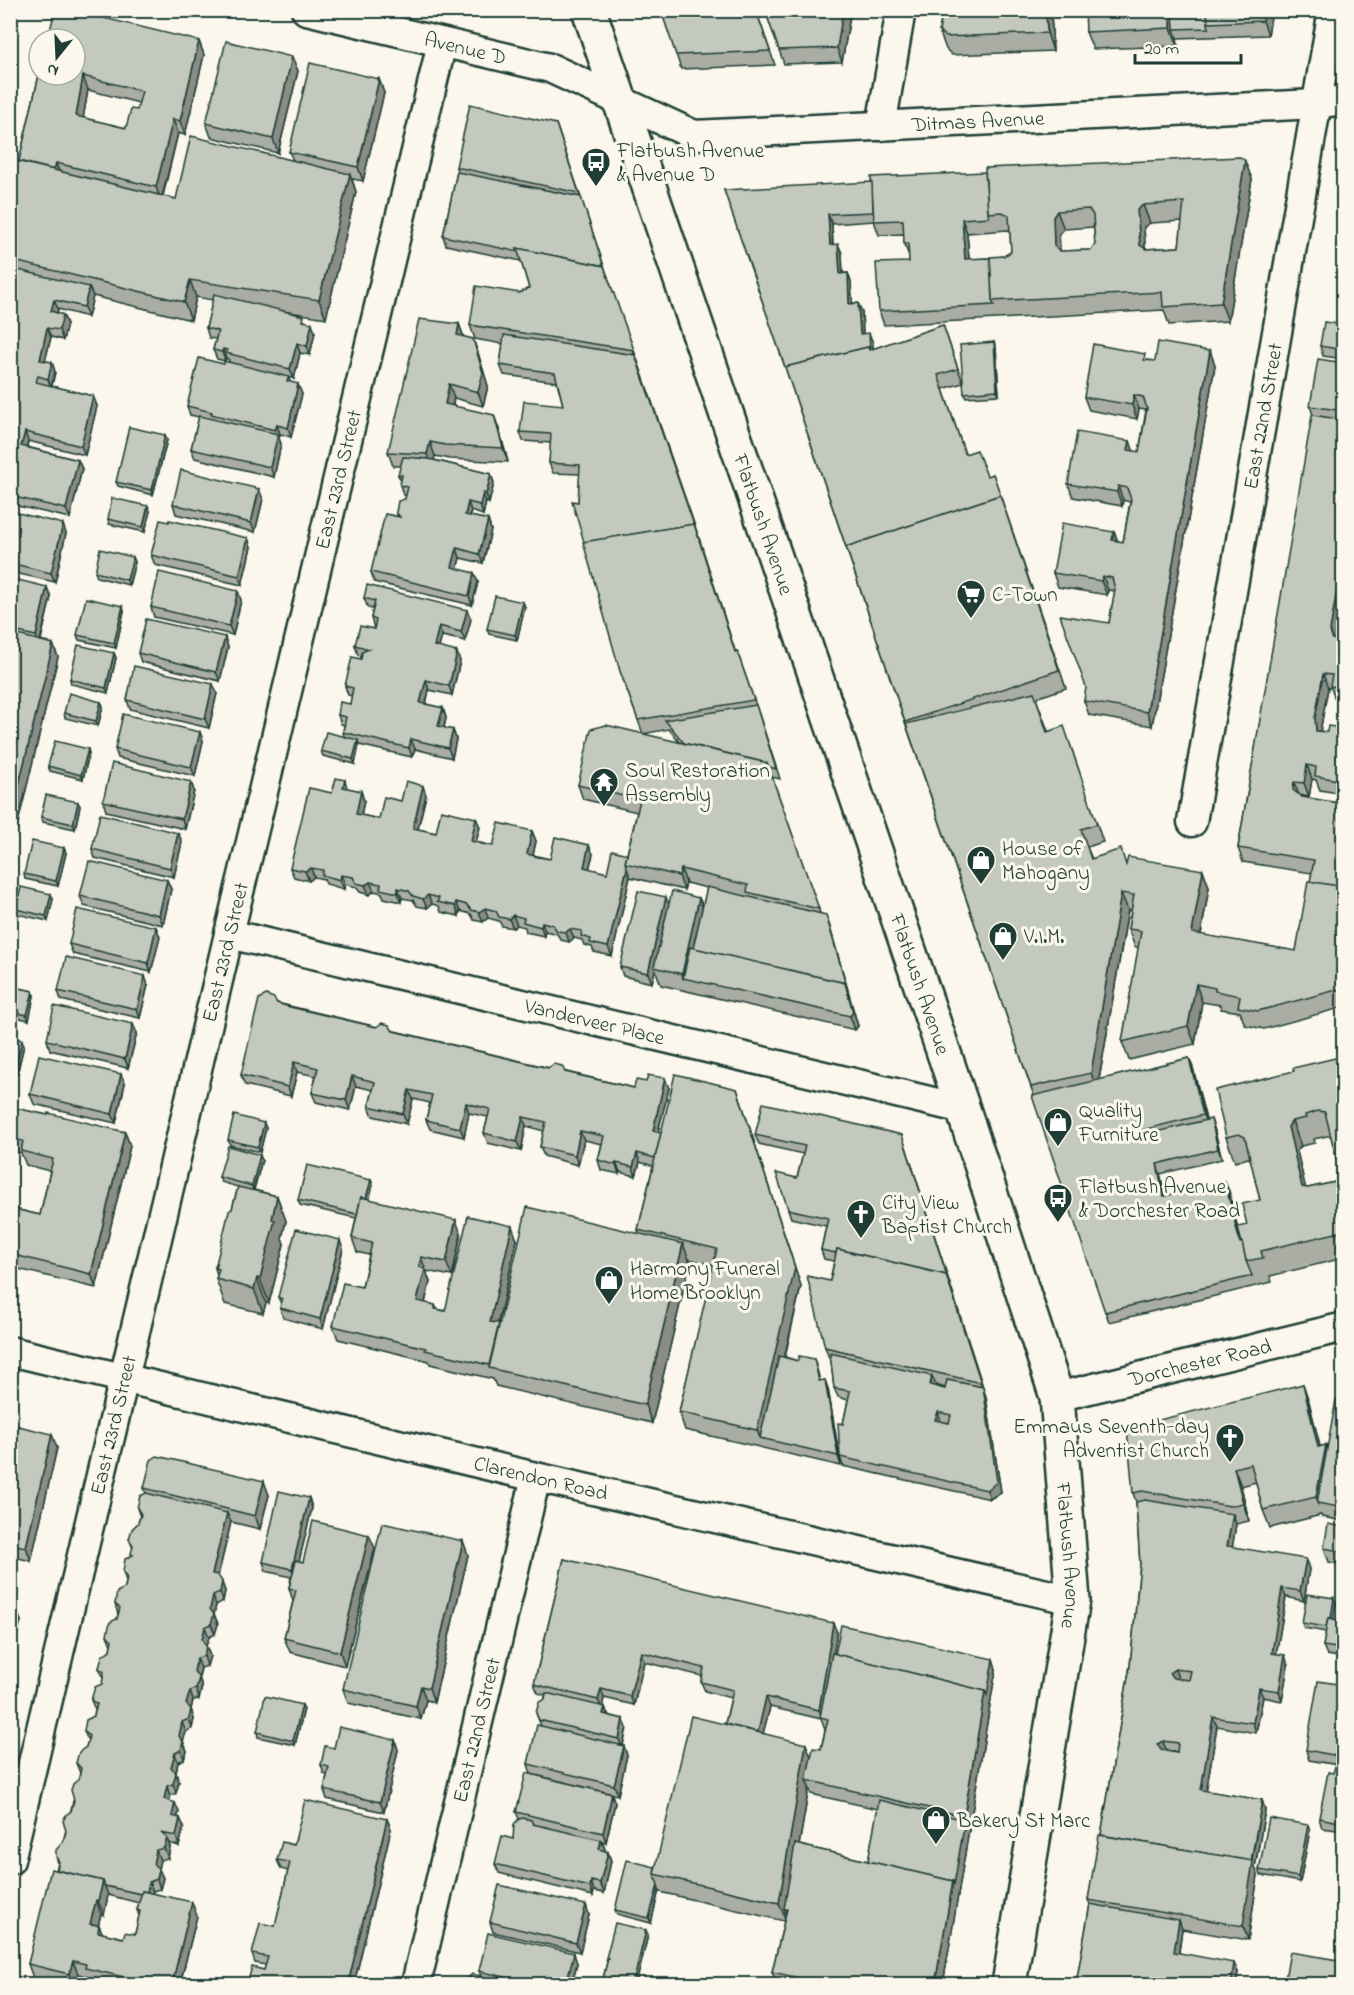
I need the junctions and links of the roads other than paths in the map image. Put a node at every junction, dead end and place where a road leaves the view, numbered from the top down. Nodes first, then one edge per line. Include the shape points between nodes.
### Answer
1 (306, 10) edge
2 (589, 10) edge
3 (901, 10) edge
4 (1333, 10) edge
5 (442, 43) junction
6 (1344, 100) edge
7 (620, 101) junction
8 (1316, 104) junction
9 (881, 126) junction
10 (1192, 822) dead end
11 (229, 934) junction
12 (963, 1109) junction
13 (1344, 1327) edge
14 (10, 1351) edge
15 (124, 1378) junction
16 (1057, 1397) junction
17 (536, 1477) junction
18 (1073, 1600) junction
19 (10, 1860) edge
20 (416, 1984) edge
21 (1009, 1984) edge

1 - 5 street, Avenue D
2 - 7 main road, Flatbush Avenue
3 - 9 street
4 - 8 street, East 22nd Street
5 - 7 street, Avenue D via 550,68
5 - 11 street, East 23rd Street
6 - 8 street, Ditmas Avenue
7 - 9 street, Ditmas Avenue via 694,135
7 - 12 main road, Flatbush Avenue
8 - 9 street, Ditmas Avenue
8 - 10 street, East 22nd Street
11 - 12 street, Vanderveer Place
11 - 15 street, East 23rd Street
12 - 16 main road, Flatbush Avenue
13 - 16 street, Dorchester Road
14 - 15 street, Clarendon Road
15 - 17 street, Clarendon Road
15 - 19 street, East 23rd Street
16 - 18 main road, Flatbush Avenue
17 - 18 street, Clarendon Road
17 - 20 street, East 22nd Street
18 - 21 main road, Flatbush Avenue

